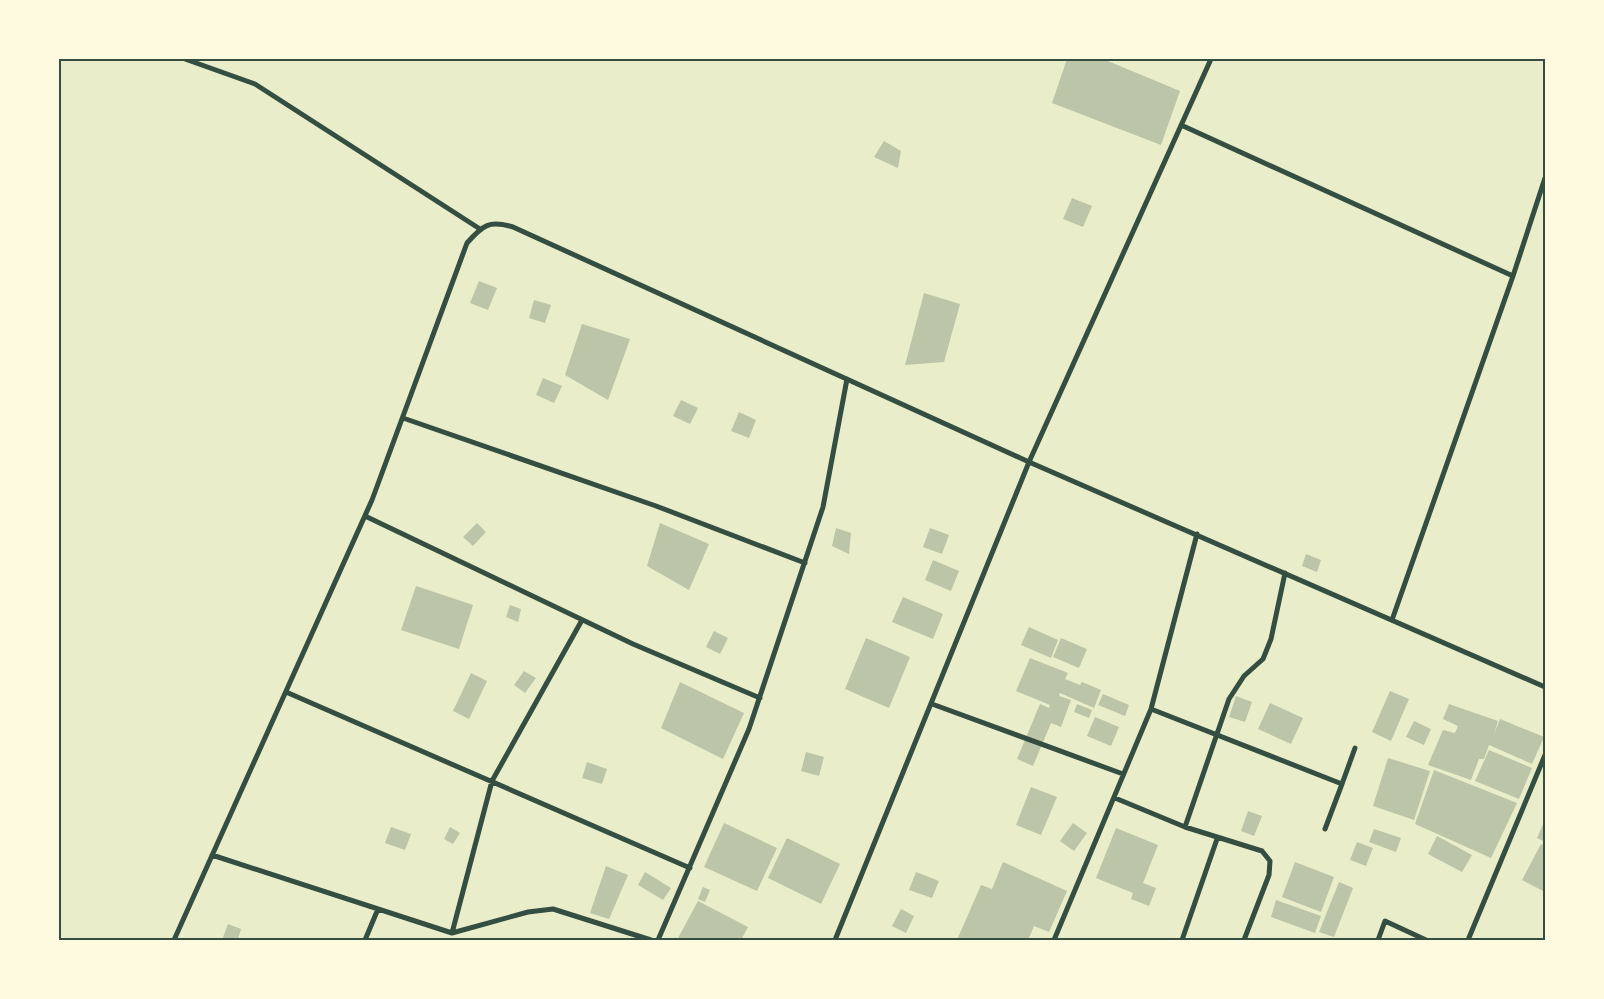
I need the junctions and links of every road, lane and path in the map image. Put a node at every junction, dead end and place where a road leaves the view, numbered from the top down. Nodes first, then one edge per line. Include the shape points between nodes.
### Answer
1 (185, 59) edge
2 (1211, 59) edge
3 (1181, 125) junction
4 (1545, 178) edge
5 (480, 229) junction
6 (1513, 276) junction
7 (847, 379) junction
8 (403, 418) junction
9 (1029, 462) junction
10 (365, 516) junction
11 (1197, 534) junction
12 (805, 563) junction
13 (1285, 573) junction
14 (582, 620) junction
15 (1392, 620) junction
16 (1545, 687) edge
17 (286, 692) junction
18 (760, 698) junction
19 (932, 704) junction
20 (1151, 709) junction
21 (1217, 734) junction
22 (1355, 748) dead end
23 (1545, 755) edge
24 (1123, 774) junction
25 (492, 781) junction
26 (1342, 784) junction
27 (1115, 798) junction
28 (1185, 828) junction
29 (1325, 828) dead end
30 (1217, 839) junction
31 (212, 856) junction
32 (690, 868) junction
33 (378, 909) junction
34 (452, 933) junction
35 (639, 938) edge
36 (174, 940) edge
37 (365, 940) edge
38 (651, 940) edge
39 (658, 940) edge
40 (835, 940) edge
41 (1054, 940) edge
42 (1182, 940) edge
43 (1244, 940) edge
44 (1378, 940) edge
45 (1426, 940) edge
46 (1468, 940) edge

1 - 5 street via 255,84
2 - 3 street
3 - 6 street
3 - 9 street
4 - 6 street
5 - 7 street via 497,222 513,227
5 - 8 street via 467,243
6 - 15 street
7 - 9 street
7 - 12 street via 823,507
8 - 10 street
8 - 12 street via 656,506
9 - 11 street
9 - 19 street
10 - 14 street
10 - 17 street
11 - 13 street
11 - 20 street
12 - 18 street
13 - 15 street
13 - 21 street via 1271,639 1263,658 1244,676 1229,699
14 - 18 street
14 - 25 street
15 - 16 street
17 - 25 street
17 - 31 street
18 - 32 street
19 - 24 street
19 - 40 street
20 - 21 street
20 - 24 street
21 - 26 street
21 - 28 street
22 - 26 street
23 - 46 street
24 - 27 street
25 - 32 street
25 - 34 street
26 - 29 street
27 - 28 street
27 - 41 street
28 - 30 street
30 - 42 street
30 - 43 street via 1262,851 1270,861 1269,876
31 - 33 street
31 - 36 street
32 - 39 street
33 - 34 street
33 - 37 street
34 - 35 street via 528,912 554,909
35 - 38 street
44 - 45 street via 1385,922

